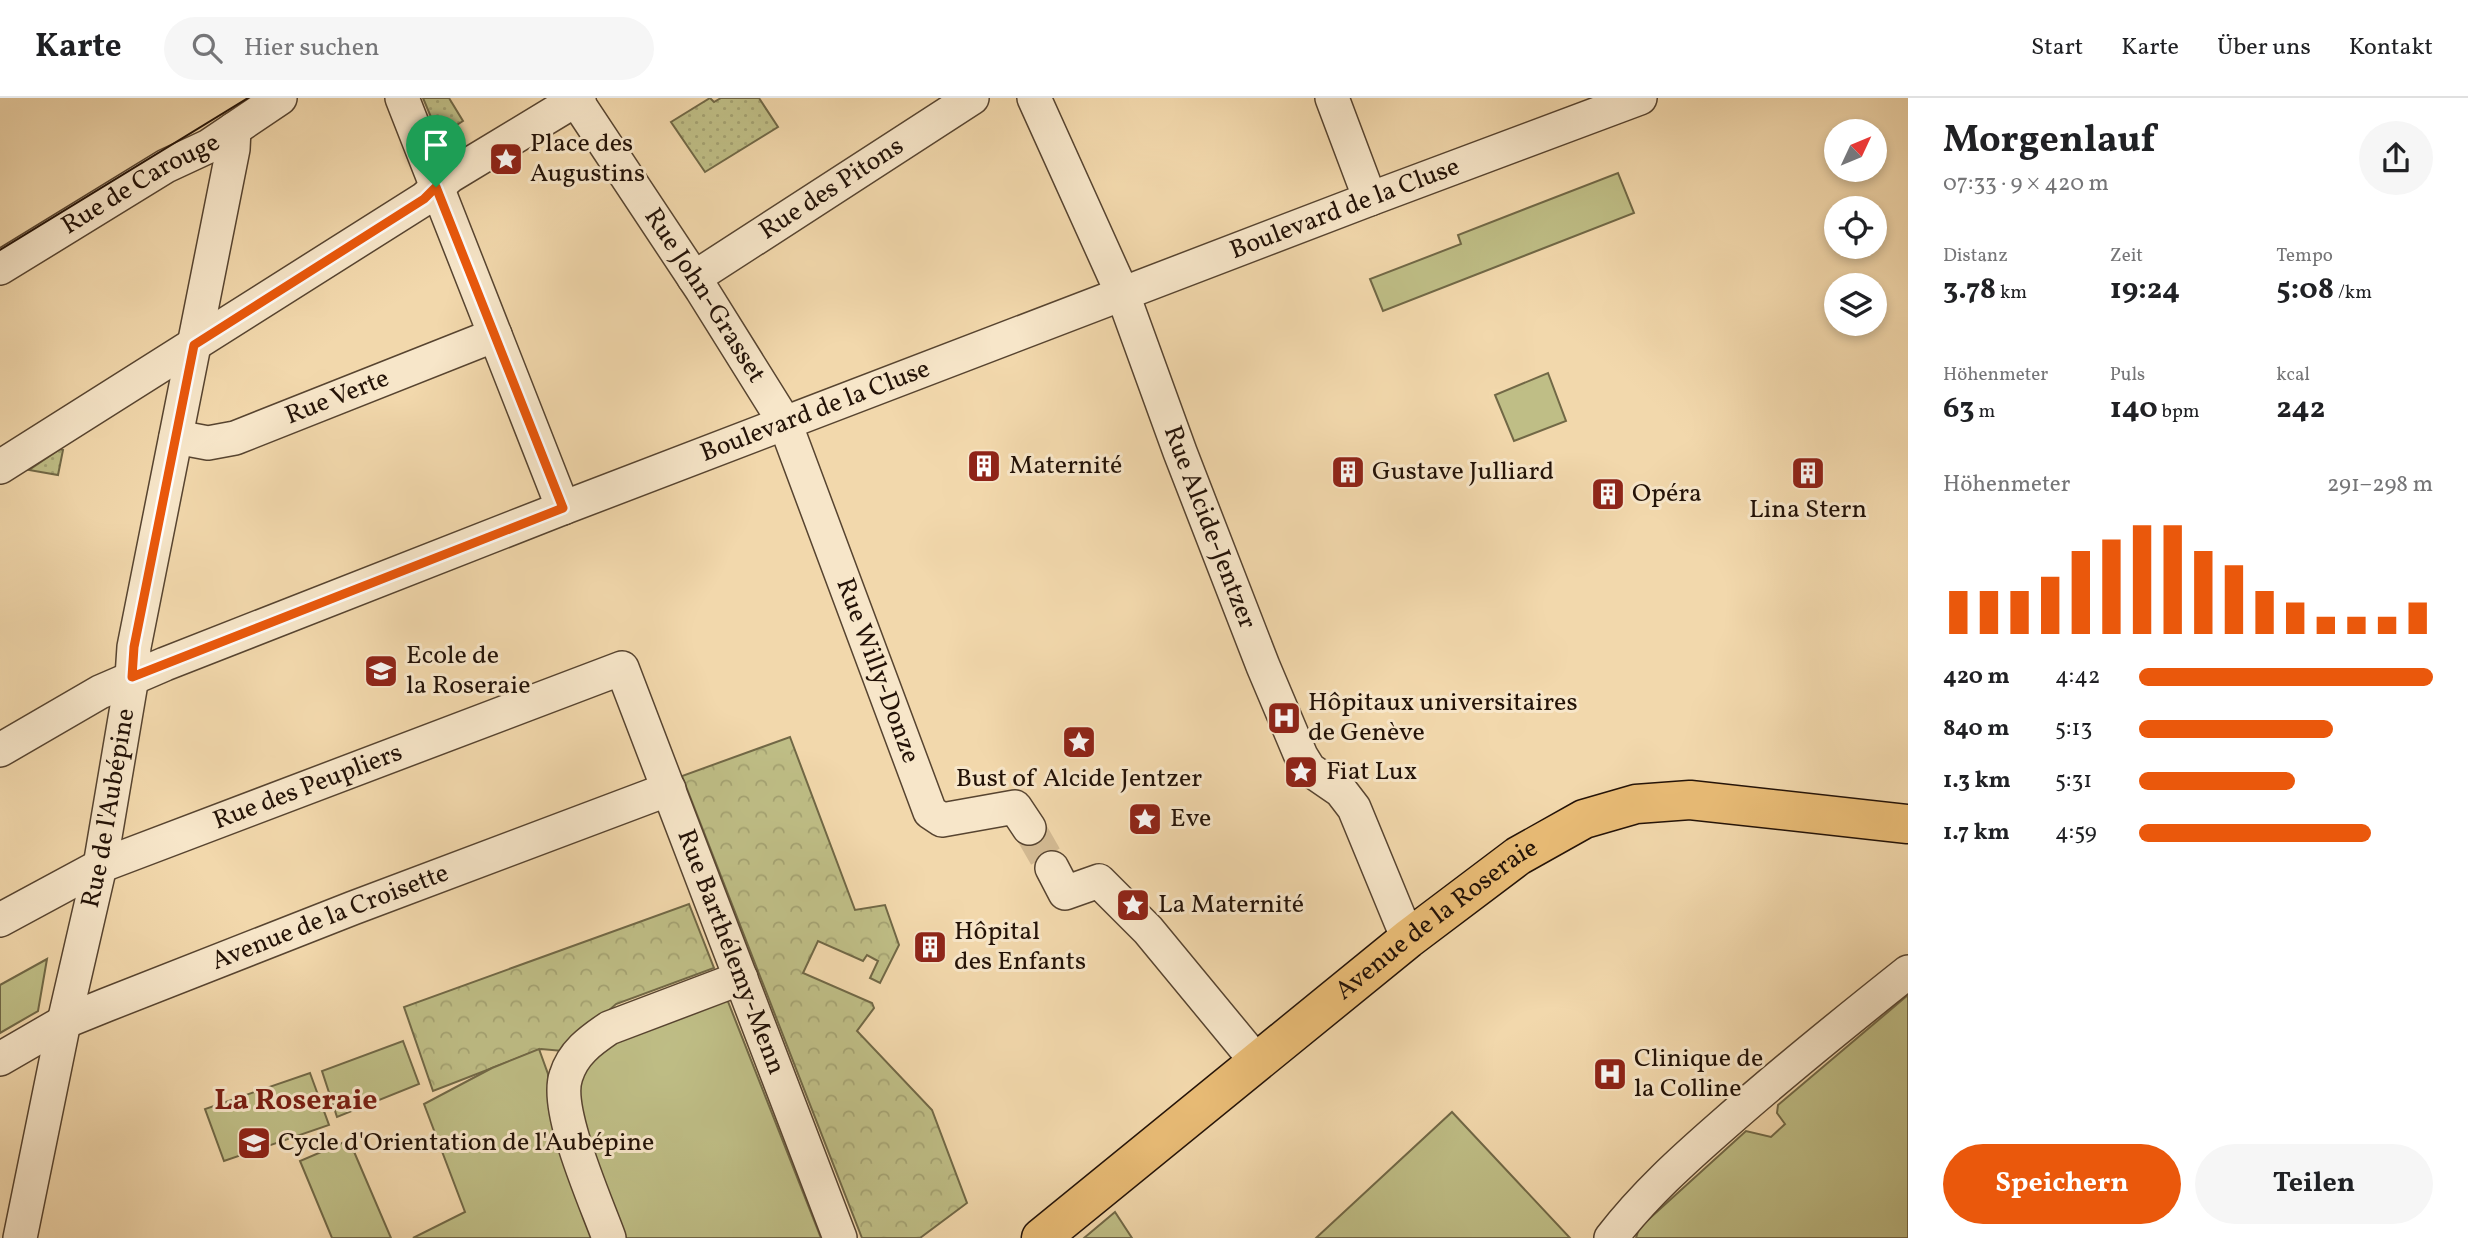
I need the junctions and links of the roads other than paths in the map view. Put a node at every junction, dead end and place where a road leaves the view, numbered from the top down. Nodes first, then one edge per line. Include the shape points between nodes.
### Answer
1 (280, 98) edge
2 (401, 98) edge
3 (972, 98) edge
4 (1034, 98) edge
5 (1332, 98) edge
6 (1640, 98) edge
7 (578, 99) edge
8 (234, 129) junction
9 (436, 187) junction
10 (1370, 199) junction
11 (0, 268) edge
12 (694, 278) junction
13 (1123, 295) junction
14 (495, 334) junction
15 (194, 345) junction
16 (785, 423) junction
17 (176, 437) junction
18 (0, 467) edge
19 (563, 508) junction
20 (622, 668) joint
21 (132, 677) junction
22 (0, 750) edge
23 (669, 789) junction
24 (1022, 818) dead end
25 (1908, 824) edge
26 (100, 866) junction
27 (1059, 880) dead end
28 (0, 920) edge
29 (1408, 939) junction
30 (1908, 972) edge
31 (741, 978) junction
32 (64, 1022) junction
33 (0, 1059) edge
34 (1257, 1062) junction
35 (19, 1238) edge
36 (609, 1238) edge
37 (840, 1238) edge
38 (1041, 1238) edge
39 (1611, 1238) edge

1 - 8 street, Rue de Carouge
2 - 9 street
3 - 12 street, Rue des Pitons
4 - 13 street, Rue Alcide-Jentzer
5 - 10 street
6 - 10 street, Boulevard de la Cluse
7 - 9 street
7 - 12 street, Rue John-Grasset
8 - 11 street, Rue de Carouge
8 - 15 street, Rue de l'Aubépine
9 - 14 street
9 - 15 street
10 - 13 street, Boulevard de la Cluse
12 - 16 street, Rue John-Grasset
13 - 16 street, Boulevard de la Cluse
13 - 29 street, Rue Alcide-Jentzer via 1262,666 1301,756 1309,769 1341,791 1354,808
14 - 17 street, Rue Verte via 235,438 208,443
14 - 19 street
15 - 17 street, Rue de l'Aubépine
15 - 18 street
16 - 19 street, Boulevard de la Cluse
16 - 24 street, Rue Willy-Donze via 930,813 942,820
17 - 21 street, Rue de l'Aubépine
19 - 21 street, Boulevard de la Cluse
20 - 23 street, Rue Barthélemy-Menn
20 - 26 street, Rue des Peupliers
21 - 22 street, Boulevard de la Cluse
21 - 26 street, Rue de l'Aubépine
23 - 31 street, Rue Barthélemy-Menn
23 - 32 street, Avenue de la Croisette
25 - 29 main road, Avenue de la Roseraie via 1690,800 1627,806 1584,819 1541,841
26 - 28 street, Rue des Peupliers
26 - 32 street, Rue de l'Aubépine
27 - 34 street via 1099,881 1148,930
29 - 34 main road, Avenue de la Roseraie
30 - 39 street via 1794,1062 1679,1163
31 - 36 street via 609,1028 573,1058 563,1091 566,1117
31 - 37 street, Rue Barthélemy-Menn
32 - 33 street, Avenue de la Croisette
32 - 35 street, Rue de l'Aubépine
34 - 38 main road, Avenue de la Roseraie

